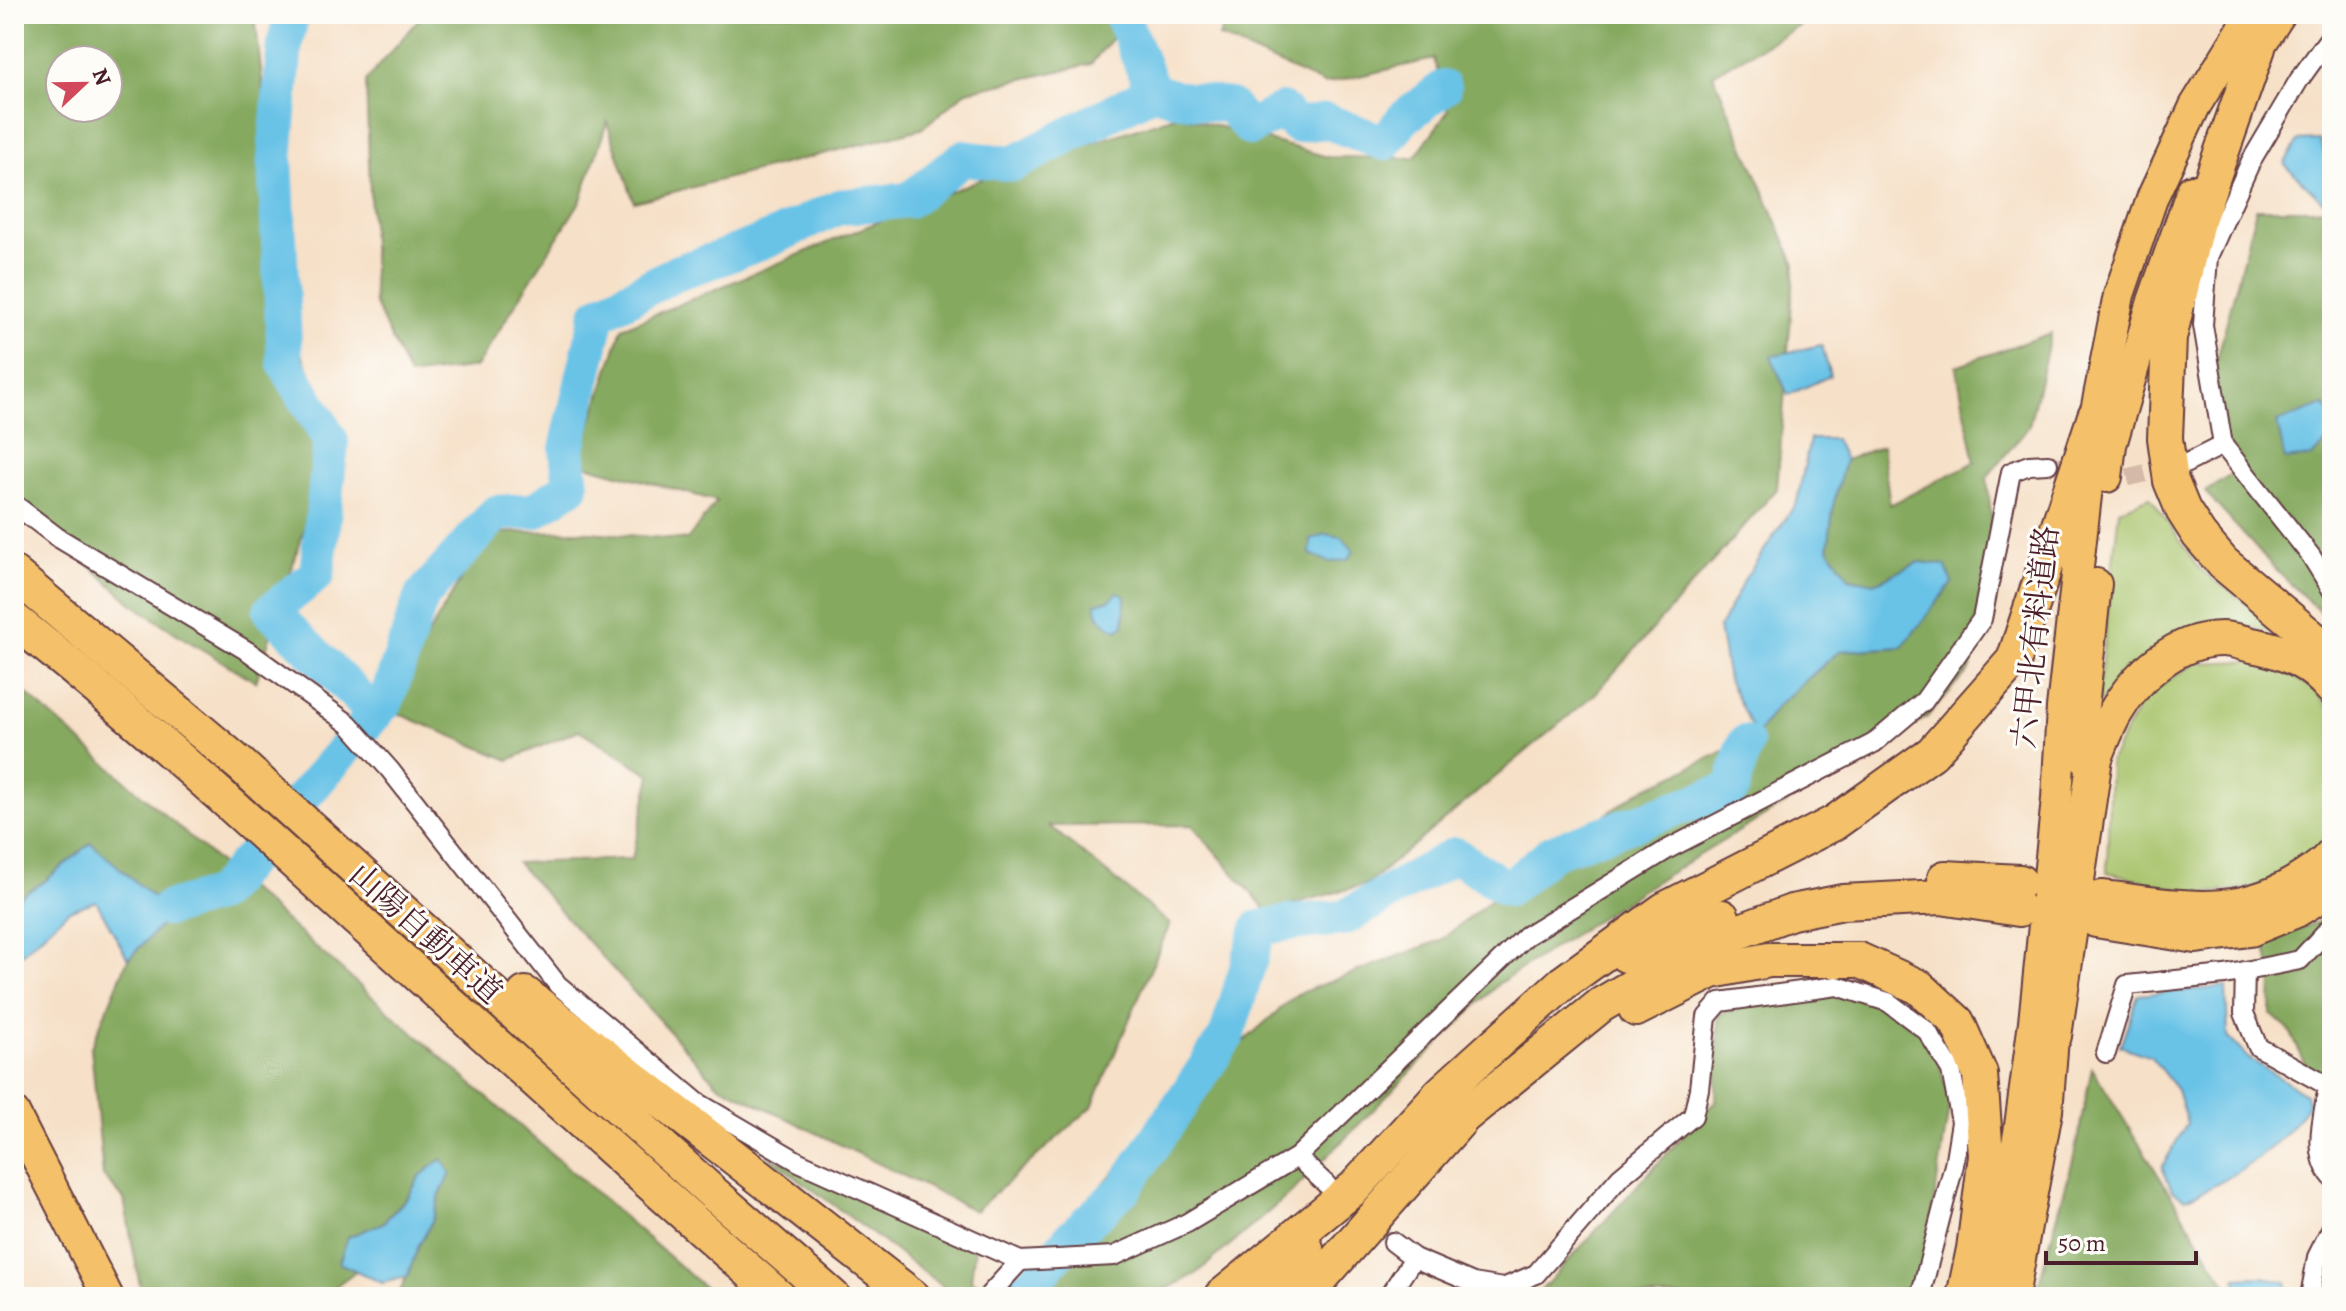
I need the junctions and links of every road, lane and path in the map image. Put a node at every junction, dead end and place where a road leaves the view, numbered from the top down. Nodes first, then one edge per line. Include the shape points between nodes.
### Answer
1 (2252, 14) edge
2 (2280, 14) edge
3 (2332, 34) edge
4 (2258, 48) junction
5 (2095, 416) junction
6 (2223, 445) junction
7 (2048, 464) tunnel mouth
8 (2183, 465) tunnel mouth
9 (14, 504) edge
10 (14, 574) edge
11 (2332, 590) edge
12 (14, 620) edge
13 (2332, 656) edge
14 (2332, 688) edge
15 (241, 765) junction
16 (2332, 855) edge
17 (2332, 888) edge
18 (2332, 925) edge
19 (2245, 971) junction
20 (1563, 983) junction
21 (2054, 1036) junction
22 (2106, 1053) dead end
23 (1536, 1058) junction
24 (14, 1113) edge
25 (1297, 1157) junction
26 (2332, 1177) edge
27 (1341, 1187) junction
28 (690, 1220) junction
29 (2332, 1227) edge
30 (1393, 1242) dead end
31 (1341, 1253) junction
32 (1414, 1258) junction
33 (1020, 1261) junction
34 (989, 1295) dead end
35 (108, 1297) edge
36 (767, 1297) edge
37 (779, 1297) edge
38 (833, 1297) edge
39 (913, 1297) edge
40 (1221, 1297) edge
41 (1266, 1297) edge
42 (1304, 1297) edge
43 (1320, 1297) edge
44 (1388, 1297) edge
45 (1920, 1297) edge
46 (1964, 1297) edge
47 (1988, 1297) edge
48 (2013, 1297) edge
49 (2310, 1297) edge

1 - 5 main road, 六甲北有料道路 via 2195,106 2153,196 2119,295
2 - 4 main road, 六甲北有料道路
3 - 6 street via 2251,161 2208,257 2203,325
4 - 13 highway via 2196,225 2169,338 2165,438 2171,481 2199,535 2223,563
4 - 21 main road, 六甲北有料道路 via 2185,205 2111,445
5 - 20 highway via 2014,660 1932,753 1834,823 1664,910
5 - 47 main road, 六甲北有料道路 via 2034,1022
6 - 8 street
6 - 11 street
7 - 25 street via 2011,472 1982,619 1924,701 1874,743 1668,849 1526,936
9 - 33 street via 57,537 249,652 349,724 558,985 697,1102 799,1162
10 - 15 highway, 山陽自動車道
12 - 28 highway, 山陽自動車道 via 288,856
14 - 21 highway via 2303,661 2279,650 2222,639 2187,646 2132,687 2095,758
15 - 38 highway, 山陽自動車道
15 - 39 highway via 544,1010
16 - 17 highway via 2285,891 2248,904 2203,910 2099,909 2196,936 2250,929
18 - 19 street via 2300,960
19 - 22 street via 2127,985
19 - 26 street via 2244,1013 2258,1047 2328,1086 2320,1148
20 - 23 highway via 1674,934 1778,898 1835,886 1898,877 1955,878 2020,895 1843,902 1792,912 1705,944 1601,1005
20 - 27 highway
21 - 48 main road, 六甲北有料道路 via 2047,1111
23 - 31 highway via 1464,1116
23 - 46 highway via 1712,971 1769,960 1859,960 1919,987 1957,1022 1980,1074 1986,1156
24 - 35 main road
25 - 27 street
25 - 33 street via 1187,1223 1114,1256
27 - 40 highway
27 - 41 highway
28 - 36 highway
28 - 37 highway, 山陽自動車道
29 - 49 street via 2317,1257
30 - 32 street
31 - 42 highway
31 - 43 highway
32 - 44 street
32 - 45 street via 1473,1283 1503,1288 1536,1274 1620,1177 1693,1116 1707,1017 1720,1002 1837,986 1888,1002 1927,1031 1951,1070 1961,1122
33 - 34 street

